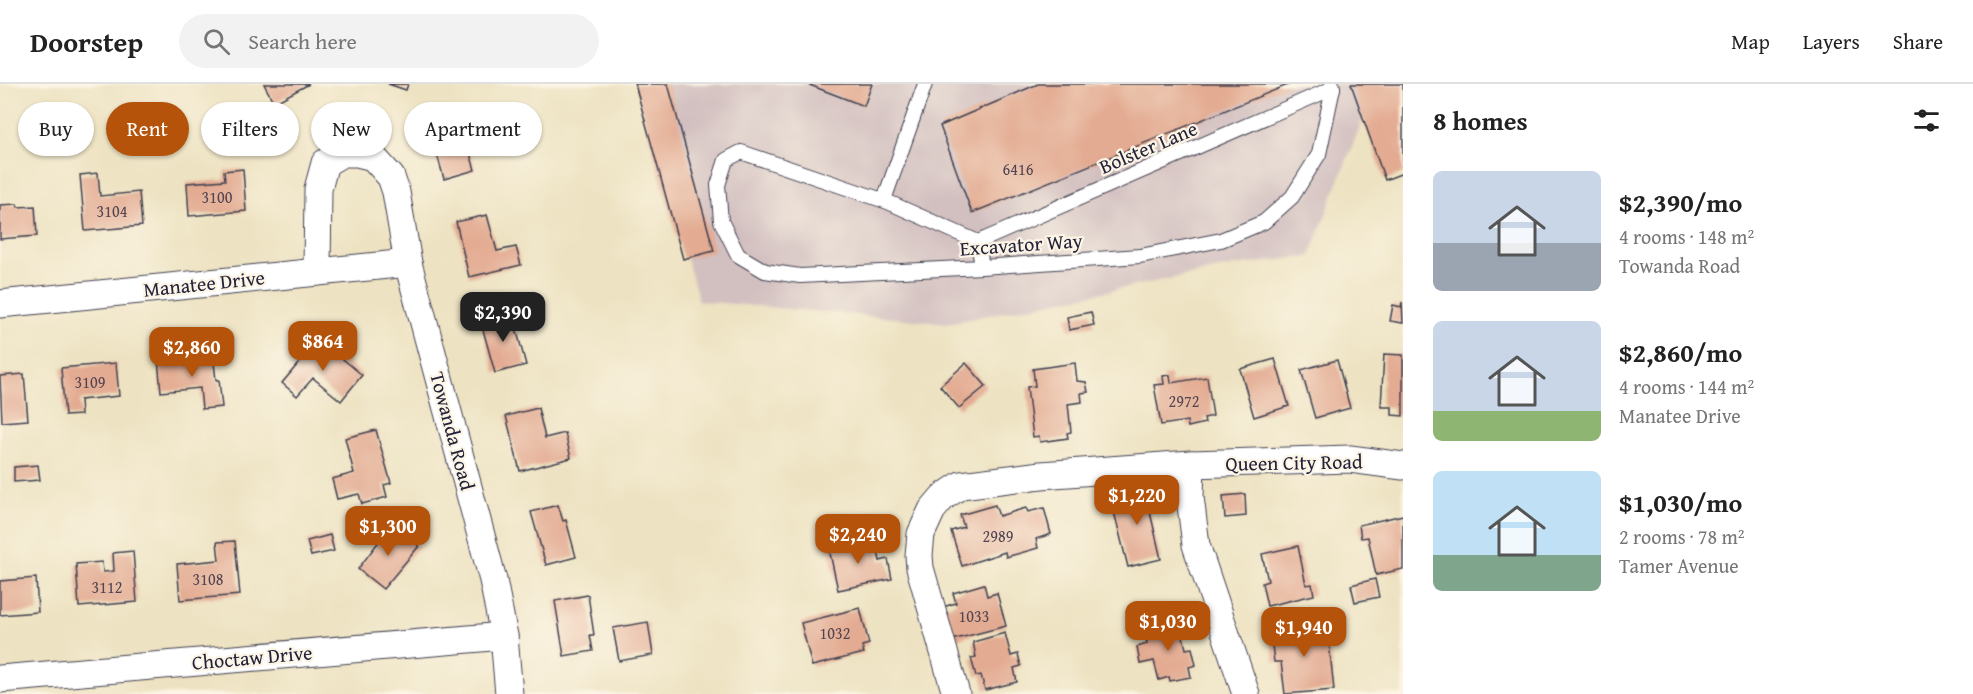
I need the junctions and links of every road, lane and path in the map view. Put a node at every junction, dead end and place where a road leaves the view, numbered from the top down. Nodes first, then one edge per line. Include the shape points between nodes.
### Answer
1 (925, 84) edge
2 (1332, 86) edge
3 (885, 200) junction
4 (978, 242) junction
5 (408, 263) junction
6 (982, 267) junction
7 (317, 272) junction
8 (0, 304) edge
9 (1191, 464) junction
10 (1403, 466) edge
11 (504, 636) junction
12 (0, 679) edge
13 (102, 682) edge
14 (509, 694) edge
15 (956, 694) edge
16 (1245, 694) edge

1 - 3 lane
2 - 4 lane, Bolster Lane
2 - 6 lane, Excavator Way via 1319,154 1292,197 1264,222 1221,240 1140,256
3 - 4 lane
3 - 6 lane, Excavator Way via 741,152 726,160 718,185 720,221 738,255 765,271 800,276
4 - 6 lane
5 - 7 street, Manatee Drive
5 - 7 street, Towanda Road via 391,177 373,157 342,153 325,163 321,173
5 - 11 street, Towanda Road via 493,580
7 - 8 street, Manatee Drive
9 - 10 street, Queen City Road via 1350,459
9 - 15 street, Queen City Road via 961,485 944,497 932,510 921,534 919,555
9 - 16 street via 1190,497 1196,545
11 - 13 street, Choctaw Drive
11 - 14 street, Towanda Road
12 - 13 street, Choctaw Drive

